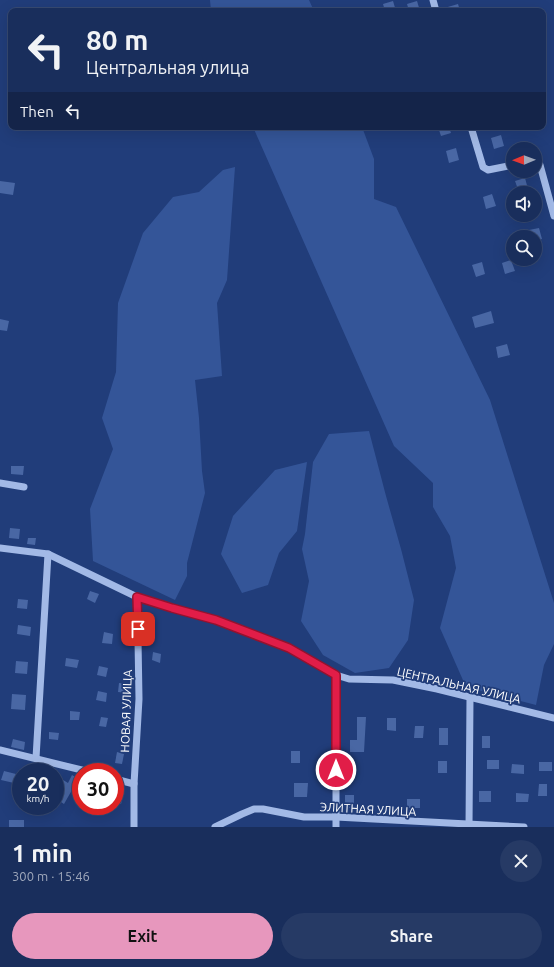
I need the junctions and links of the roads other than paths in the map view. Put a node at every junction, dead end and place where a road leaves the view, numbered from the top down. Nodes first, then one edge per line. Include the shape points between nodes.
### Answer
1 (472, 130) edge
2 (506, 166) edge
3 (542, 173) edge
4 (554, 216) edge
5 (0, 483) edge
6 (24, 487) dead end
7 (0, 548) edge
8 (48, 554) junction
9 (137, 597) junction
10 (336, 675) junction
11 (470, 698) junction
12 (554, 718) edge
13 (0, 750) edge
14 (36, 758) junction
15 (72, 767) edge
16 (124, 781) edge
17 (134, 784) junction
18 (336, 817) junction
19 (469, 826) edge
20 (134, 827) edge
21 (215, 827) edge
22 (336, 827) edge
23 (524, 827) edge

1 - 2 street via 483,168 488,170
3 - 4 street
5 - 6 street
7 - 8 street, ЦЕНТРАЛЬНАЯ УЛИЦА
8 - 9 street, ЦЕНТРАЛЬНАЯ УЛИЦА
8 - 14 street
9 - 10 street, ЦЕНТРАЛЬНАЯ УЛИЦА via 216,620 289,648
9 - 17 street, НОВАЯ УЛИЦА via 139,699
10 - 11 street, ЦЕНТРАЛЬНАЯ УЛИЦА via 349,679 393,680
10 - 18 street
11 - 12 street, ЦЕНТРАЛЬНАЯ УЛИЦА
11 - 19 street
13 - 14 street
14 - 15 street
16 - 17 street
17 - 20 street, НОВАЯ УЛИЦА
18 - 19 street, ЭЛИТНАЯ УЛИЦА
18 - 21 street, ЭЛИТНАЯ УЛИЦА via 304,817 263,809 242,814
18 - 22 street
19 - 23 street, ЭЛИТНАЯ УЛИЦА

